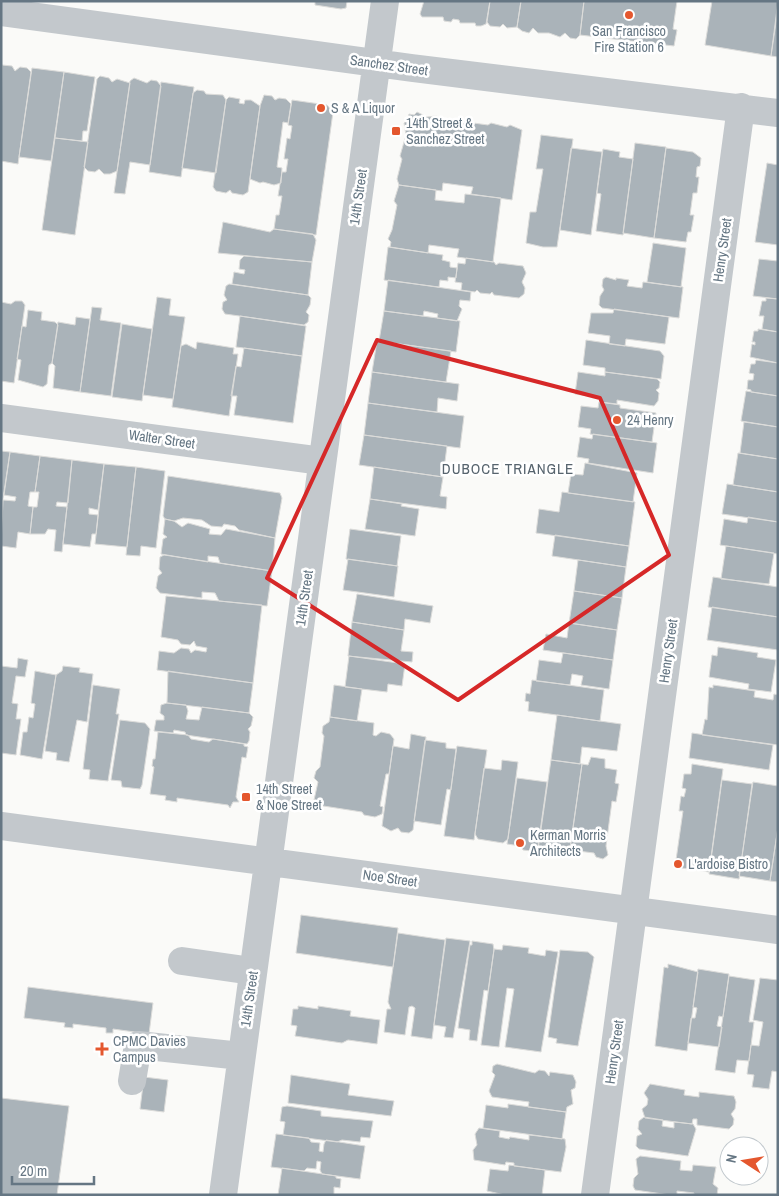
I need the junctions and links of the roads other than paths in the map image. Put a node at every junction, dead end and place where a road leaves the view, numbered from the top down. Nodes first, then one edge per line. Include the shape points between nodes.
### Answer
1 (385, 1) edge
2 (1, 12) edge
3 (376, 63) junction
4 (741, 108) junction
5 (778, 113) edge
6 (1, 418) edge
7 (322, 461) junction
8 (1, 826) edge
9 (268, 862) junction
10 (633, 911) junction
11 (778, 930) edge
12 (182, 960) dead end
13 (252, 970) junction
14 (241, 1056) junction
15 (132, 1081) dead end
16 (223, 1195) edge
17 (595, 1195) edge

1 - 3 street, 14th Street
2 - 3 street, Sanchez Street
3 - 4 street, Sanchez Street
3 - 7 street, 14th Street
4 - 5 street, Sanchez Street
4 - 10 street, Henry Street
6 - 7 street, Walter Street
7 - 9 street, 14th Street
8 - 9 street, Noe Street
9 - 10 street, Noe Street
9 - 13 street, 14th Street
10 - 11 street, Noe Street
10 - 17 street, Henry Street
12 - 13 street
13 - 14 street, 14th Street
14 - 15 street via 138,1045
14 - 16 street, 14th Street

